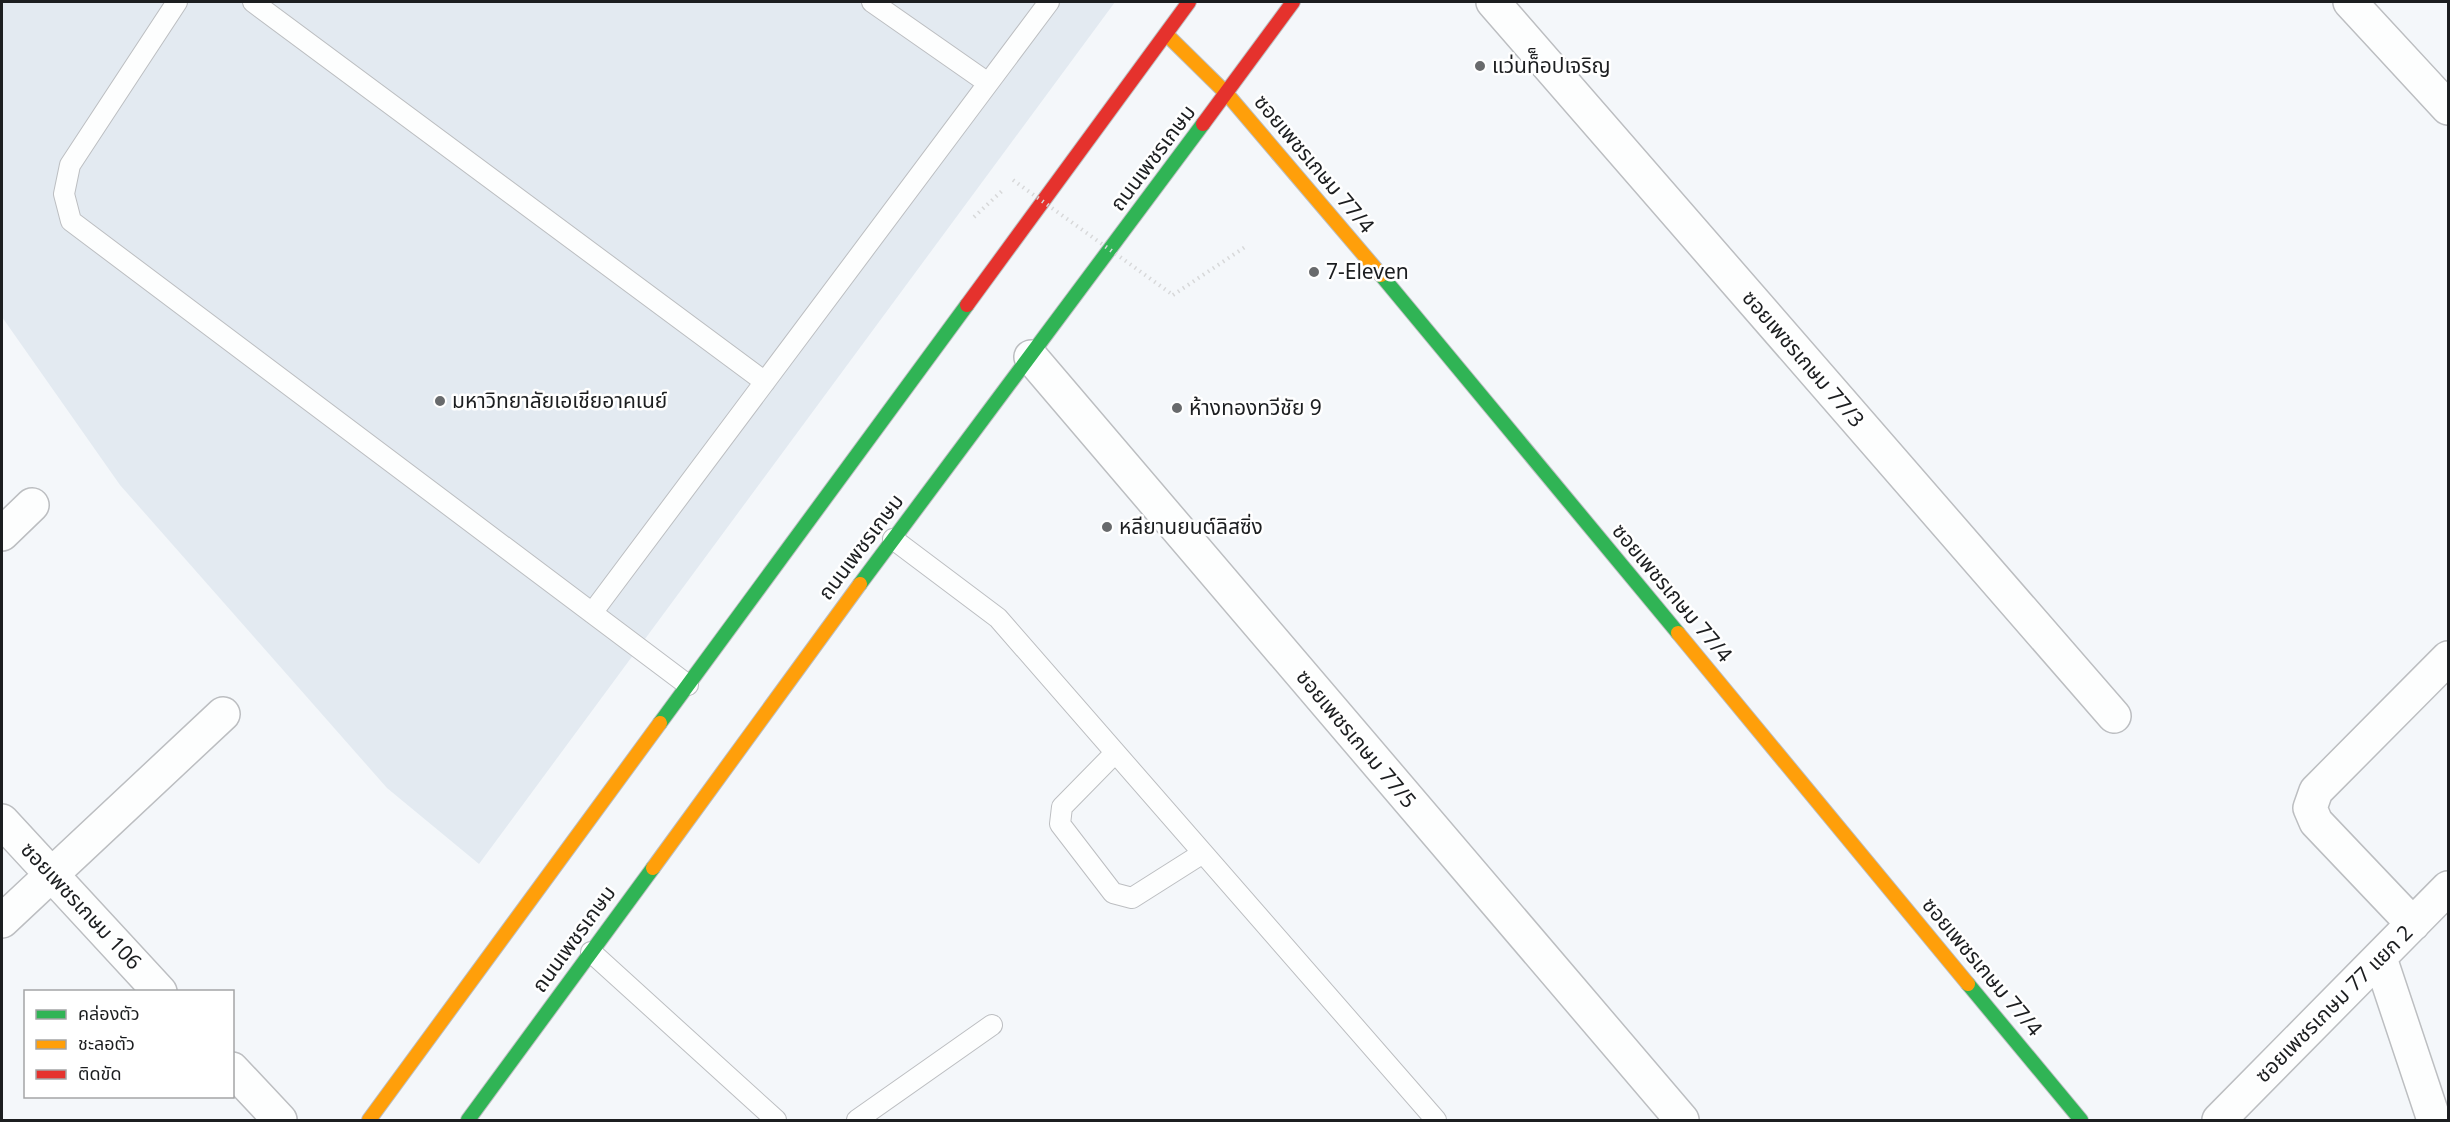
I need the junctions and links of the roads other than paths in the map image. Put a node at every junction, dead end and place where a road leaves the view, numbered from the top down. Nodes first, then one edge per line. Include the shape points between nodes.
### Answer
1 (177, 2) edge
2 (253, 2) edge
3 (872, 2) edge
4 (1049, 2) edge
5 (1189, 2) edge
6 (1293, 2) edge
7 (1492, 2) edge
8 (2350, 2) edge
9 (1166, 34) junction
10 (988, 83) junction
11 (1227, 94) junction
12 (2448, 108) edge
13 (1031, 357) junction
14 (765, 382) junction
15 (32, 505) dead end
16 (2, 534) edge
17 (893, 539) junction
18 (592, 613) junction
19 (2448, 658) edge
20 (688, 685) junction
21 (223, 714) dead end
22 (2114, 716) dead end
23 (1115, 753) junction
24 (2, 821) edge
25 (1203, 853) junction
26 (51, 875) junction
27 (2448, 888) edge
28 (2, 921) edge
29 (2413, 924) junction
30 (591, 952) junction
31 (2380, 958) junction
32 (158, 990) edge
33 (992, 1025) dead end
34 (234, 1071) edge
35 (280, 1120) edge
36 (369, 1120) edge
37 (468, 1120) edge
38 (776, 1120) edge
39 (857, 1120) edge
40 (1436, 1120) edge
41 (1682, 1120) edge
42 (2082, 1120) edge
43 (2218, 1120) edge
44 (2434, 1120) edge

1 - 18 lane via 70,165 64,194 71,221
2 - 14 lane
3 - 10 lane
4 - 10 lane
5 - 9 main road
6 - 11 main road, ถนนเพชรเกษม
7 - 22 street, ซอยเพชรเกษม 77/3
8 - 12 street
9 - 11 main road, ซอยเพชรเกษม 77/4
9 - 20 main road
10 - 14 lane
11 - 13 main road, ถนนเพชรเกษม
11 - 42 main road, ซอยเพชรเกษม 77/4
13 - 17 main road, ถนนเพชรเกษม
13 - 41 street, ซอยเพชรเกษม 77/5
14 - 18 lane
15 - 16 street
17 - 23 lane via 998,618
17 - 30 main road, ถนนเพชรเกษม
18 - 20 lane
19 - 29 street via 2316,791 2310,808 2316,822
20 - 36 main road
21 - 26 street
23 - 25 lane
23 - 25 lane via 1062,807 1060,824 1113,893 1132,898
24 - 26 street, ซอยเพชรเกษม 106
25 - 40 lane
26 - 28 street
26 - 32 street, ซอยเพชรเกษม 106
27 - 29 street, ซอยเพชรเกษม 77 แยก 2
29 - 31 street, ซอยเพชรเกษม 77 แยก 2
30 - 37 main road, ถนนเพชรเกษม
30 - 38 lane
31 - 43 street, ซอยเพชรเกษม 77 แยก 2
31 - 44 street
33 - 39 lane
34 - 35 street

